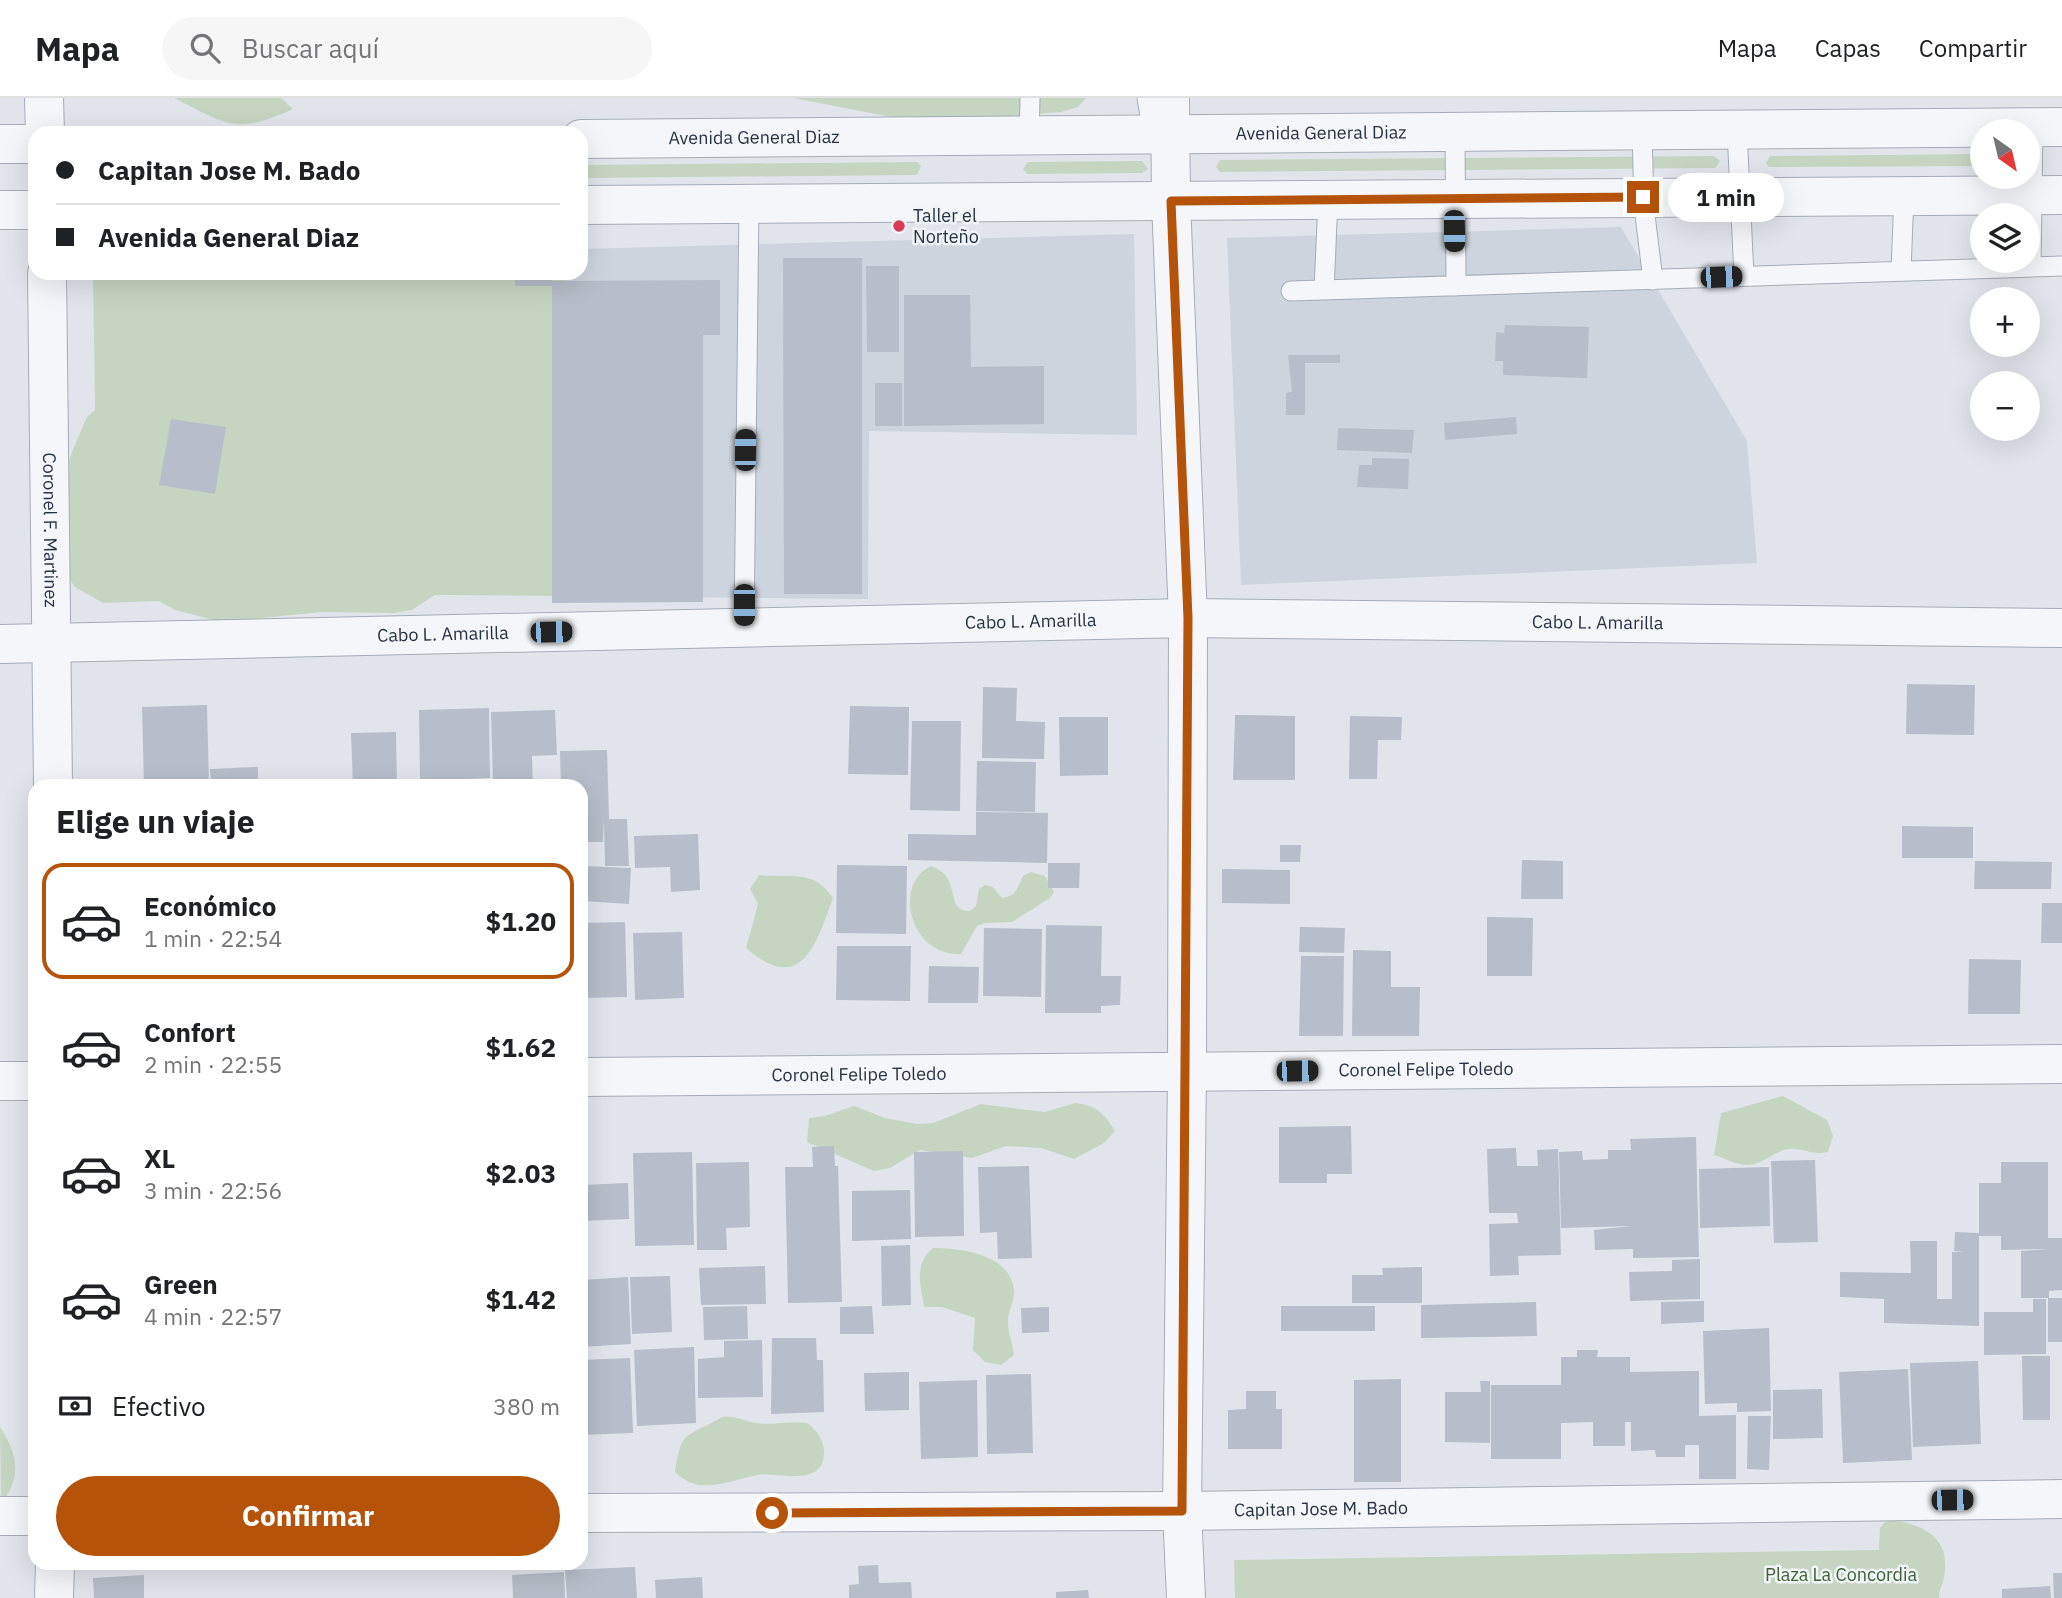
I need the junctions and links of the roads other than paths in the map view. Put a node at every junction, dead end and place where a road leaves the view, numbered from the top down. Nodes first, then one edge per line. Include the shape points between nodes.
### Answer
1 (44, 98) edge
2 (1030, 98) edge
3 (1160, 116) edge
4 (44, 126) edge
5 (2048, 127) edge
6 (1642, 130) junction
7 (1737, 130) junction
8 (1455, 132) junction
9 (1029, 135) junction
10 (588, 139) edge
11 (0, 144) edge
12 (28, 144) edge
13 (2047, 195) edge
14 (1904, 196) junction
15 (1643, 197) junction
16 (1739, 197) junction
17 (1328, 200) junction
18 (1454, 200) junction
19 (1171, 201) junction
20 (749, 204) junction
21 (588, 205) edge
22 (0, 210) edge
23 (28, 210) edge
24 (2040, 226) edge
25 (2062, 266) edge
26 (2040, 267) edge
27 (1970, 269) edge
28 (1901, 271) junction
29 (1744, 276) junction
30 (47, 280) edge
31 (1653, 280) junction
32 (1455, 286) junction
33 (1324, 290) junction
34 (1291, 291) dead end
35 (1188, 618) junction
36 (744, 628) junction
37 (2062, 628) edge
38 (0, 644) edge
39 (53, 644) junction
40 (53, 779) edge
41 (2062, 1064) edge
42 (1187, 1072) junction
43 (588, 1077) edge
44 (0, 1081) edge
45 (28, 1081) edge
46 (2062, 1499) edge
47 (1182, 1511) junction
48 (588, 1513) edge
49 (0, 1516) edge
50 (28, 1516) edge
51 (55, 1570) edge
52 (54, 1598) edge
53 (1186, 1598) edge

1 - 4 street
2 - 9 lane
3 - 8 street, Avenida General Diaz
3 - 9 street, Avenida General Diaz
3 - 19 street
5 - 7 street, Avenida General Diaz
5 - 13 lane
6 - 7 street, Avenida General Diaz
6 - 8 street, Avenida General Diaz
6 - 15 lane
7 - 16 lane
8 - 18 lane
9 - 10 street, Avenida General Diaz
11 - 12 street
13 - 14 street
13 - 24 lane
14 - 16 street
14 - 28 lane
15 - 16 street
15 - 18 street
15 - 31 lane
16 - 29 lane
17 - 18 street
17 - 19 street
17 - 33 lane
18 - 32 lane
19 - 20 street
19 - 35 street
20 - 21 street
20 - 36 lane
22 - 23 street
25 - 26 lane
27 - 28 lane
28 - 29 lane
29 - 31 lane
30 - 39 street, Coronel F. Martinez
31 - 32 lane
32 - 33 lane
33 - 34 lane
35 - 36 street, Cabo L. Amarilla
35 - 37 street, Cabo L. Amarilla
35 - 42 street
36 - 39 street, Cabo L. Amarilla
38 - 39 street, Cabo L. Amarilla
39 - 40 street, Coronel F. Martinez
41 - 42 street, Coronel Felipe Toledo
42 - 43 street, Coronel Felipe Toledo
42 - 47 street
44 - 45 street
46 - 47 street, Capitan Jose M. Bado
47 - 48 street, Capitan Jose M. Bado
47 - 53 street
49 - 50 street
51 - 52 street

